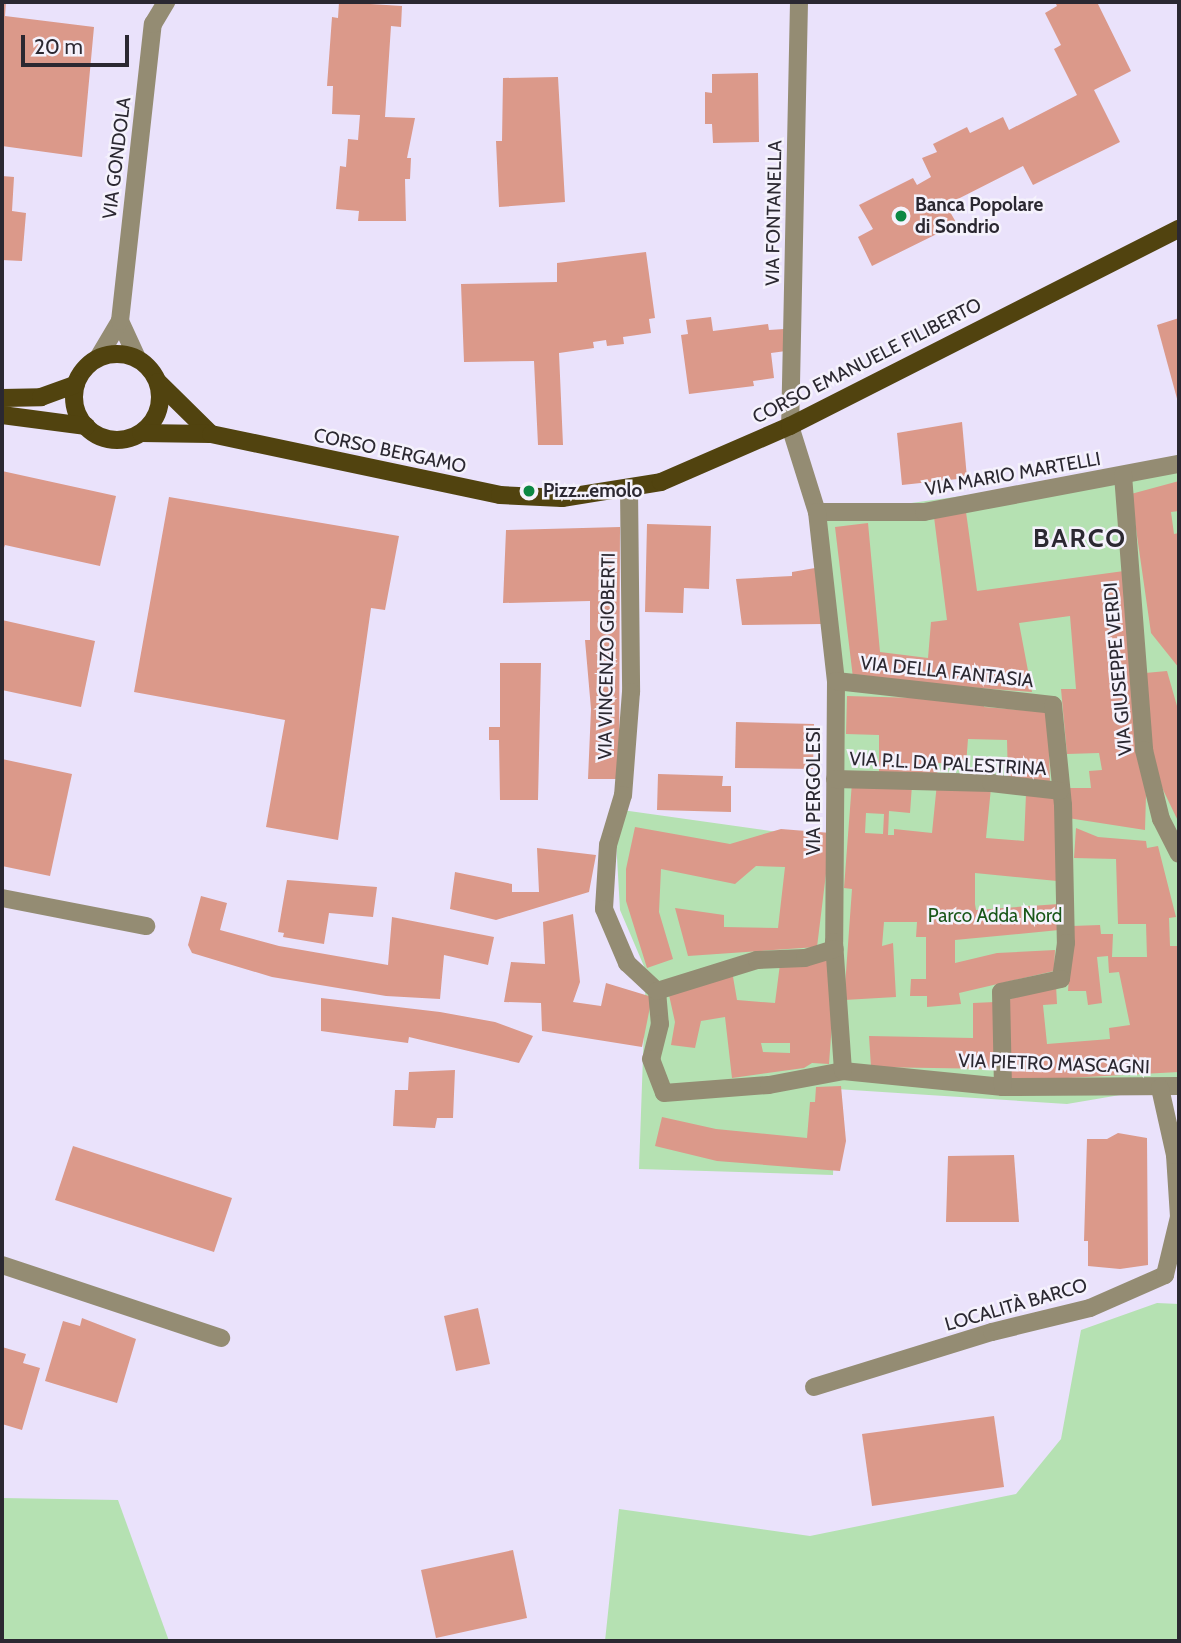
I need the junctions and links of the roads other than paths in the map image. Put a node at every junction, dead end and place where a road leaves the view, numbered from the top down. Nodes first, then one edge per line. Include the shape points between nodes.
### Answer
1 (166, 2) edge
2 (799, 2) edge
3 (1179, 229) edge
4 (120, 321) junction
5 (98, 358) junction
6 (137, 358) junction
7 (158, 382) junction
8 (76, 384) junction
9 (2, 398) edge
10 (2, 415) edge
11 (86, 426) junction
12 (790, 426) junction
13 (141, 433) junction
14 (211, 434) junction
15 (1179, 464) edge
16 (1123, 475) junction
17 (629, 488) junction
18 (562, 498) joint
19 (817, 512) junction
20 (835, 681) junction
21 (835, 779) junction
22 (1060, 791) junction
23 (1179, 854) edge
24 (2, 898) edge
25 (146, 926) dead end
26 (835, 949) junction
27 (657, 991) junction
28 (843, 1070) junction
29 (1179, 1086) edge
30 (1003, 1087) junction
31 (1160, 1088) junction
32 (2, 1265) edge
33 (221, 1338) dead end
34 (814, 1387) dead end

1 - 4 street, VIA GONDOLA via 153,24
2 - 12 street, VIA FONTANELLA
3 - 12 main road, CORSO EMANUELE FILIBERTO
4 - 5 street, VIA GONDOLA
4 - 6 street
5 - 6 main road via 111,354
5 - 8 main road
6 - 7 main road
7 - 13 main road via 158,411
7 - 14 main road
8 - 9 main road via 41,397
8 - 11 main road via 74,399
10 - 11 main road
11 - 13 main road via 112,440
12 - 17 main road, CORSO EMANUELE FILIBERTO via 661,482
12 - 19 street
13 - 14 main road, CORSO BERGAMO
14 - 18 main road, CORSO BERGAMO via 500,495
15 - 16 street, VIA MARIO MARTELLI
16 - 19 street, VIA MARIO MARTELLI via 925,512
16 - 23 street, VIA GIUSEPPE VERDI via 1144,750 1161,819
17 - 18 main road, CORSO EMANUELE FILIBERTO
17 - 27 street, VIA VINCENZO GIOBERTI via 631,692 624,795 608,845 604,909 627,963
19 - 20 street, VIA PERGOLESI
20 - 21 street, VIA PERGOLESI
20 - 22 street, VIA DELLA FANTASIA via 1053,705
21 - 22 street, VIA P.L. DA PALESTRINA via 978,782
21 - 26 street, VIA PERGOLESI
22 - 30 street via 1066,943 1061,979 1002,992
24 - 25 street
26 - 27 street via 805,958 757,960
26 - 28 street, VIA PERGOLESI
27 - 28 street, VIA PIETRO MASCAGNI via 660,1024 651,1059 664,1093 769,1085
28 - 30 street, VIA PIETRO MASCAGNI
29 - 31 street, VIA PIETRO MASCAGNI
30 - 31 street, VIA PIETRO MASCAGNI
31 - 34 street, LOCALITÀ BARCO via 1175,1155 1179,1217 1164,1275 1090,1308 992,1332
32 - 33 street

